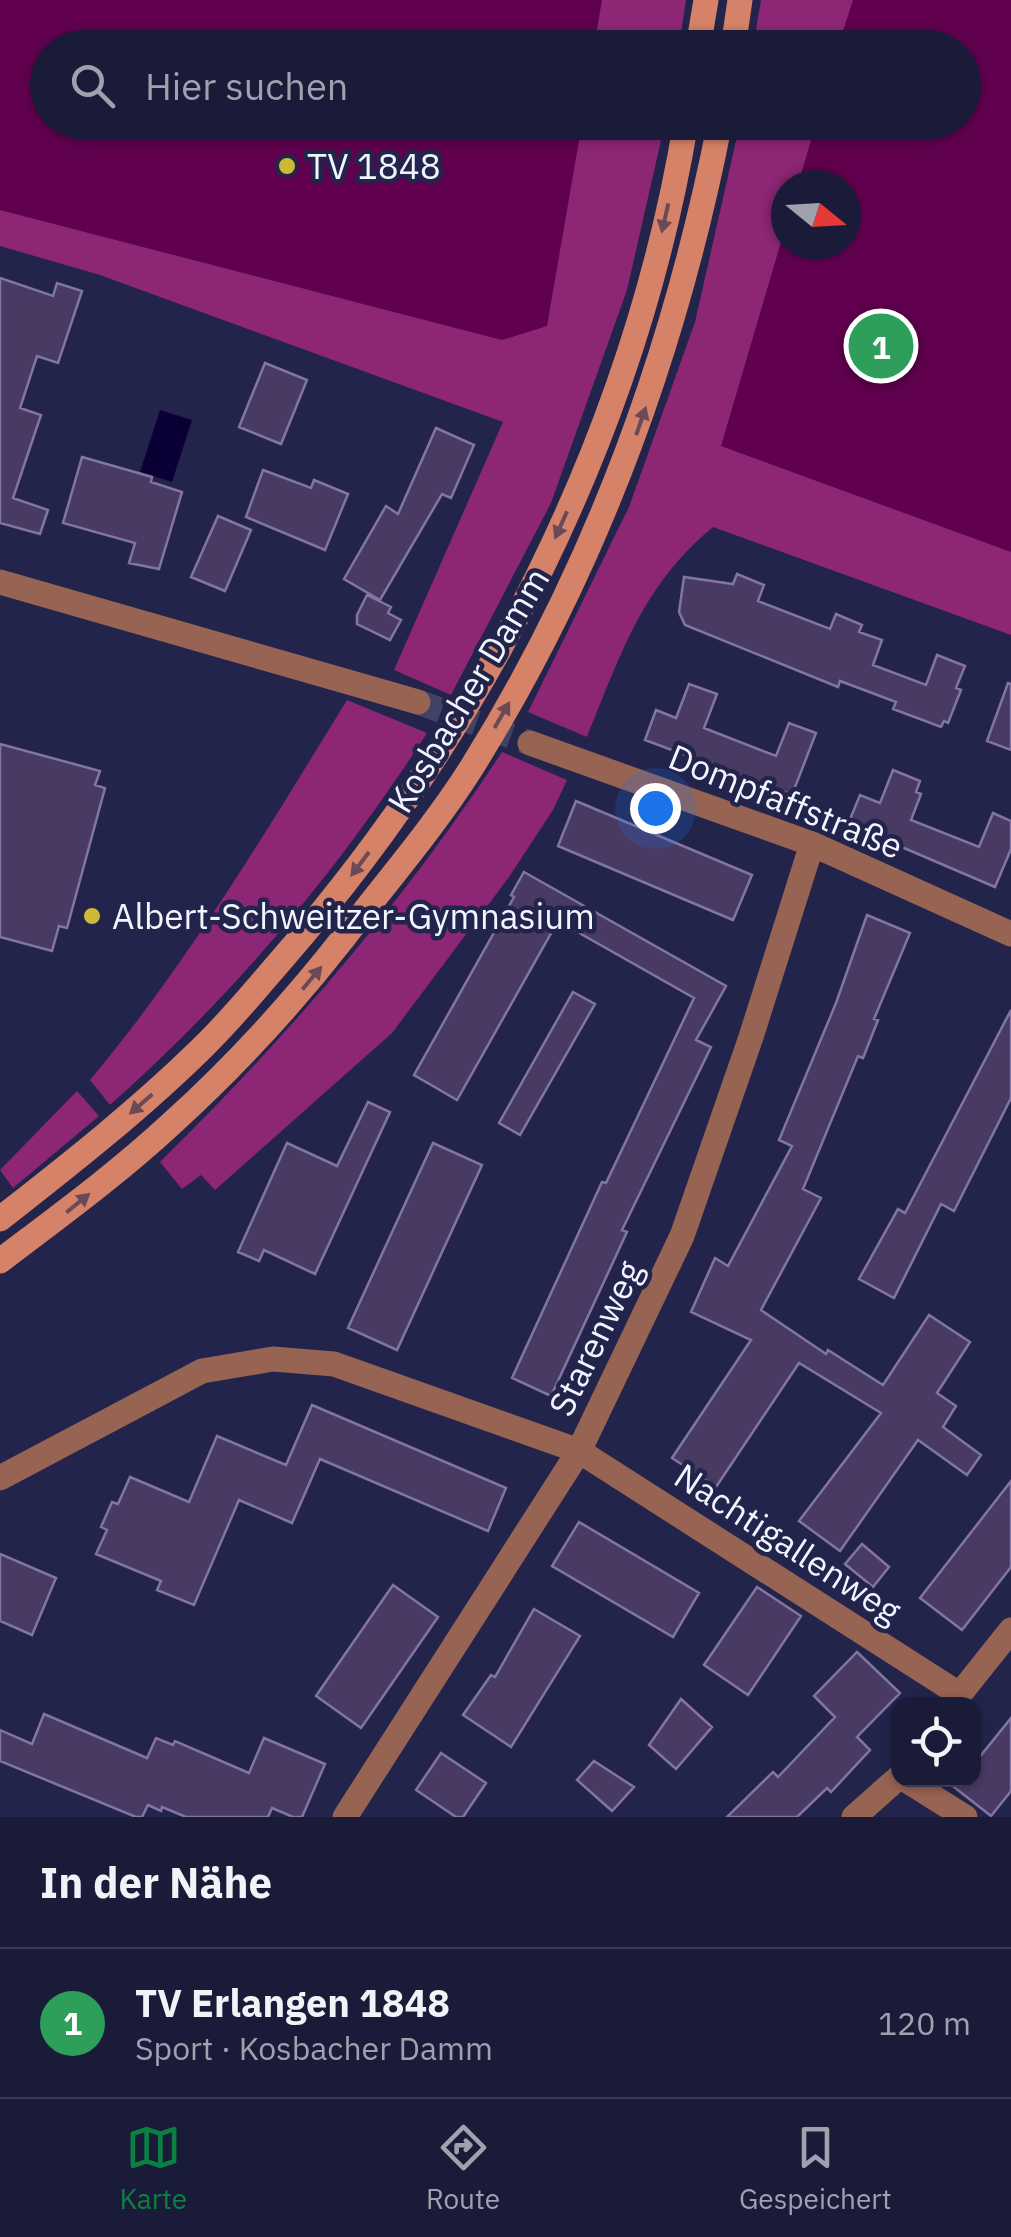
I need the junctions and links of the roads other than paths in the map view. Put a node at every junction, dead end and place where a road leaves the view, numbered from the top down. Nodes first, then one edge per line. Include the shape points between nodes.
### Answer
1 (706, 0) edge
2 (740, 0) edge
3 (701, 30) edge
4 (736, 30) edge
5 (682, 140) edge
6 (716, 140) edge
7 (0, 582) edge
8 (418, 702) tunnel mouth
9 (530, 742) tunnel mouth
10 (812, 844) junction
11 (1011, 934) edge
12 (0, 1219) edge
13 (0, 1261) edge
14 (579, 1452) junction
15 (0, 1478) edge
16 (1011, 1630) edge
17 (952, 1697) edge
18 (957, 1697) edge
19 (891, 1784) edge
20 (917, 1787) edge
21 (345, 1817) edge
22 (854, 1817) edge
23 (965, 1817) edge

1 - 3 street
2 - 4 street
5 -> 12 street, Kosbacher Damm via 643,305 579,486 520,612 446,740 349,878 204,1047
13 -> 6 street, Kosbacher Damm via 108,1179 244,1054 316,976 472,767 572,585 637,432 696,244
7 - 8 street
9 - 10 street, Dompfaffstraße
10 - 11 street, Dompfaffstraße
10 - 14 street, Starenweg via 682,1236
14 - 15 street, Nachtigallenweg via 334,1364 273,1358 202,1371
14 - 17 street, Nachtigallenweg
14 - 21 street, Starenweg
16 - 18 street
19 - 22 street
20 - 23 street

